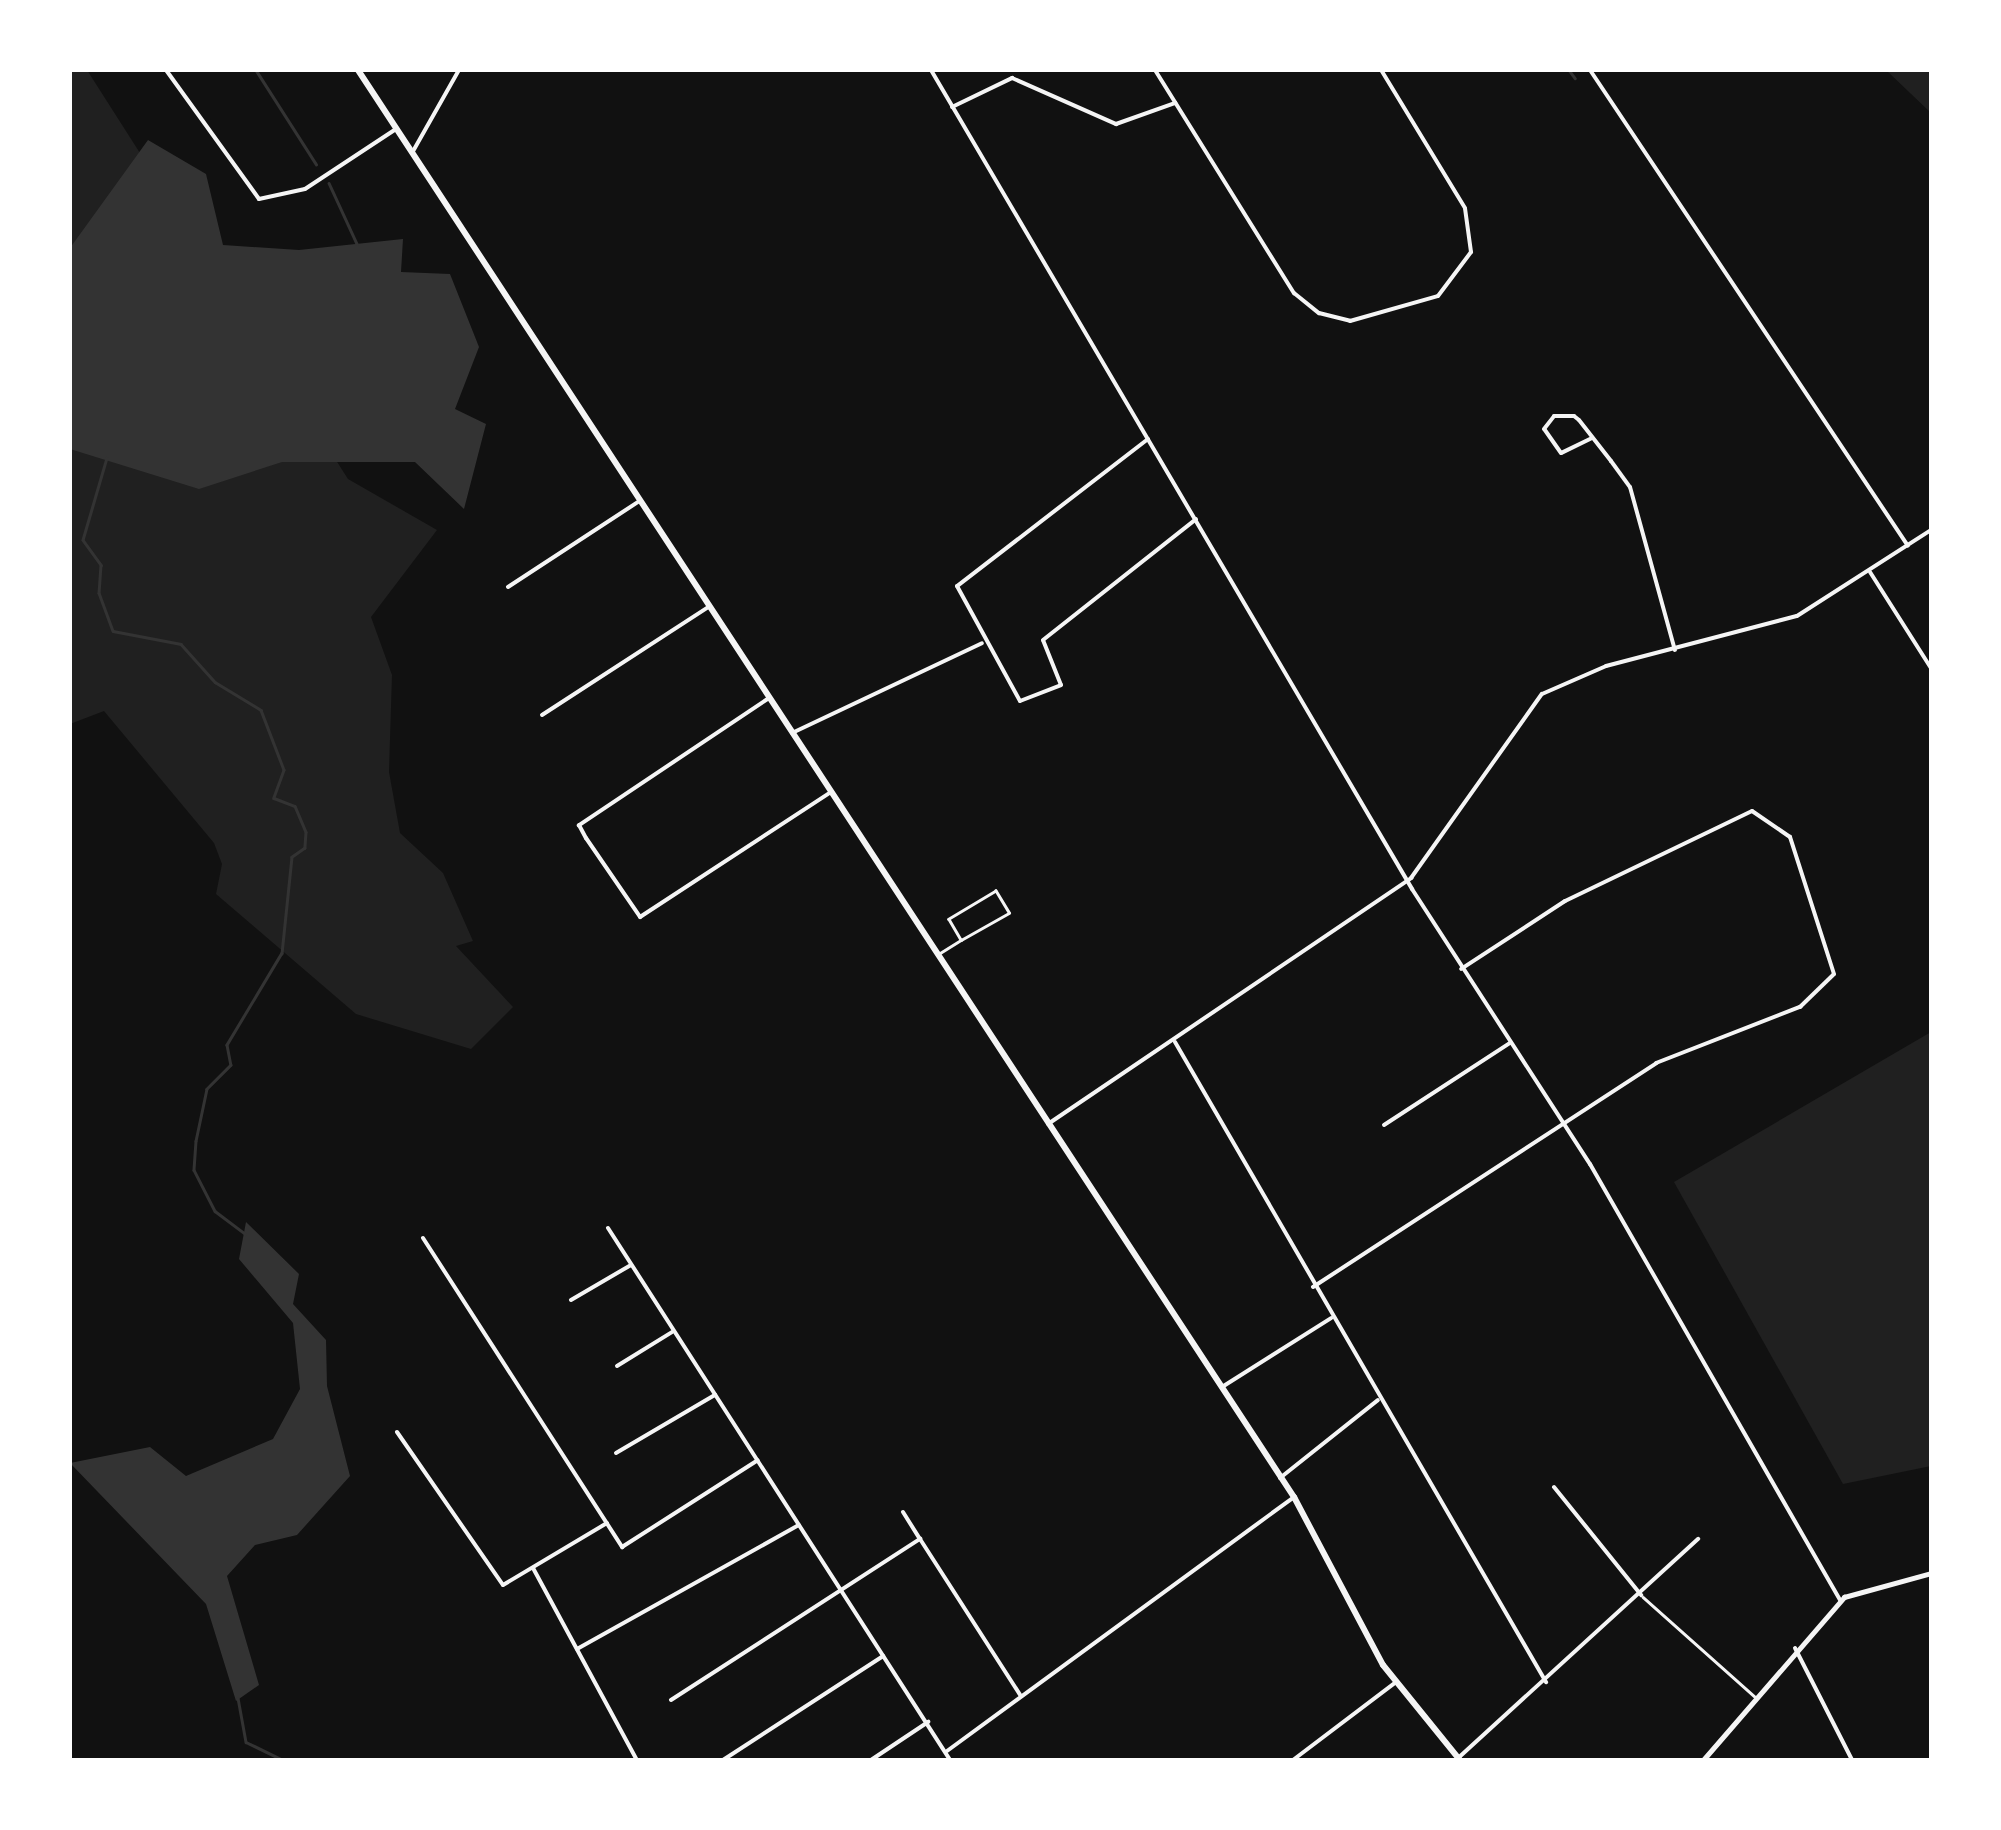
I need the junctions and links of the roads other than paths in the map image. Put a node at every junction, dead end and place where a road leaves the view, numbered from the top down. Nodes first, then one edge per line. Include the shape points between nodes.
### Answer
1 (166, 70) edge
2 (358, 70) edge
3 (459, 70) edge
4 (931, 70) edge
5 (1156, 70) edge
6 (1380, 70) edge
7 (1590, 70) edge
8 (1176, 103) junction
9 (952, 106) junction
10 (396, 129) junction
11 (412, 153) junction
12 (1592, 438) junction
13 (1148, 439) junction
14 (640, 500) junction
15 (1196, 519) junction
16 (1931, 530) edge
17 (1908, 546) junction
18 (1870, 572) junction
19 (508, 587) dead end
20 (710, 606) junction
21 (984, 642) junction
22 (1675, 650) junction
23 (1931, 668) edge
24 (770, 698) junction
25 (542, 715) dead end
26 (792, 733) junction
27 (831, 792) junction
28 (1407, 881) junction
29 (962, 940) junction
30 (937, 955) junction
31 (1462, 969) junction
32 (1174, 1042) junction
33 (1510, 1043) junction
34 (1048, 1124) junction
35 (1563, 1124) junction
36 (1384, 1125) dead end
37 (608, 1228) dead end
38 (422, 1238) dead end
39 (632, 1265) junction
40 (1313, 1287) junction
41 (571, 1300) dead end
42 (1331, 1318) junction
43 (674, 1331) junction
44 (617, 1366) dead end
45 (1222, 1387) junction
46 (715, 1395) junction
47 (1379, 1399) junction
48 (396, 1432) dead end
49 (616, 1452) dead end
50 (758, 1460) junction
51 (1280, 1478) junction
52 (1554, 1487) dead end
53 (1294, 1497) junction
54 (903, 1512) dead end
55 (607, 1524) junction
56 (800, 1524) junction
57 (920, 1538) junction
58 (1698, 1539) dead end
59 (533, 1568) junction
60 (1931, 1573) edge
61 (842, 1589) junction
62 (1641, 1595) junction
63 (1840, 1602) junction
64 (1795, 1648) junction
65 (577, 1649) junction
66 (884, 1655) junction
67 (1396, 1682) junction
68 (1546, 1682) junction
69 (1020, 1695) junction
70 (1754, 1696) junction
71 (671, 1700) dead end
72 (928, 1722) junction
73 (947, 1751) junction
74 (638, 1760) edge
75 (723, 1760) edge
76 (871, 1760) edge
77 (950, 1760) edge
78 (1293, 1760) edge
79 (1458, 1760) edge
80 (1704, 1760) edge
81 (1852, 1760) edge

1 - 10 street via 259,199 305,189
2 - 10 main road
3 - 11 street
4 - 9 street
5 - 8 street
6 - 8 street via 1460,198 1473,241 1448,290 1366,320 1334,319 1299,299
7 - 17 street
8 - 9 street via 1116,124 1020,78
9 - 13 street
10 - 11 main road
11 - 14 main road
12 - 12 street via 1564,413 1544,433 1561,452
12 - 22 street via 1644,516
13 - 15 street
13 - 21 street via 957,586
14 - 19 street
14 - 20 main road
15 - 21 street via 1044,640 1062,674 1055,691 1020,701
15 - 28 street
16 - 17 street
17 - 18 street
18 - 22 street via 1797,616
18 - 23 street
20 - 24 main road
20 - 25 street
21 - 26 street
22 - 28 street via 1542,694 1442,847
24 - 26 main road
24 - 27 street via 579,825 640,917
26 - 27 main road
27 - 30 main road
28 - 31 street
28 - 32 street
29 - 29 lane via 1009,913 996,892 949,919
29 - 30 lane
30 - 34 main road
31 - 33 street
31 - 35 street via 1565,901 1752,811 1790,836 1834,974 1821,996 1656,1063
32 - 34 street
32 - 40 street
33 - 35 street
33 - 36 street
34 - 45 main road
35 - 40 street
35 - 63 street
37 - 39 street
38 - 55 street
39 - 41 street
39 - 43 street
40 - 42 street
42 - 45 street
42 - 47 street
43 - 44 street
43 - 46 street
45 - 51 main road
46 - 49 street
46 - 50 street
47 - 51 street
47 - 68 street
48 - 59 street via 503,1585
50 - 55 street via 622,1547
50 - 56 street
51 - 53 main road
52 - 62 street
53 - 67 main road
53 - 69 street
54 - 57 street
55 - 59 street
56 - 61 street
56 - 65 street
57 - 61 street
57 - 69 street
58 - 62 street
59 - 65 street
60 - 63 main road
61 - 66 street
61 - 71 street
62 - 68 street
62 - 70 lane
63 - 64 main road
64 - 70 main road
64 - 81 street
65 - 74 street
66 - 72 street
66 - 75 street
67 - 78 street
67 - 79 main road
68 - 79 street
69 - 73 street
70 - 80 main road
72 - 73 street
72 - 76 street
73 - 77 street

